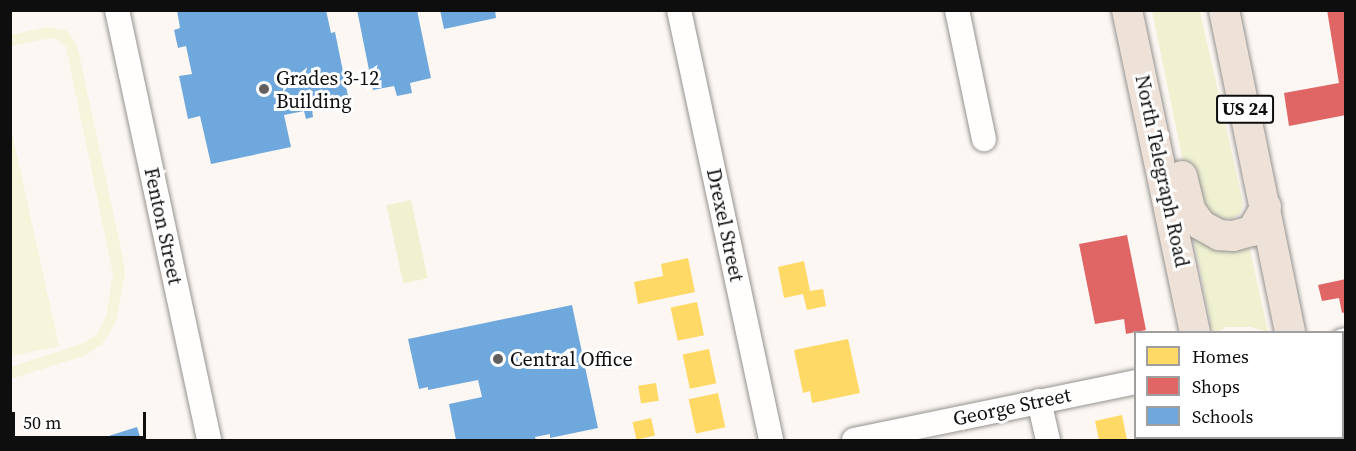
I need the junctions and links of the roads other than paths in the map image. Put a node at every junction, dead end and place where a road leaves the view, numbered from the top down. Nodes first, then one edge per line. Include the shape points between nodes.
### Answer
1 (117, 10) edge
2 (679, 10) edge
3 (957, 10) edge
4 (1130, 10) edge
5 (1224, 10) edge
6 (984, 139) dead end
7 (1266, 207) junction
8 (1195, 331) edge
9 (1290, 331) edge
10 (1134, 382) edge
11 (1039, 400) junction
12 (209, 441) edge
13 (771, 441) edge
14 (854, 441) edge
15 (1048, 441) edge

1 - 12 street, Fenton Street
2 - 13 street, Drexel Street
3 - 6 street
4 - 7 main road via 1152,50 1191,211 1201,225 1219,235 1233,236 1252,231
4 - 8 main road, North Telegraph Road
5 - 7 main road, US 24
7 - 9 main road, US 24
10 - 11 street, George Street
11 - 14 street, George Street
11 - 15 street

